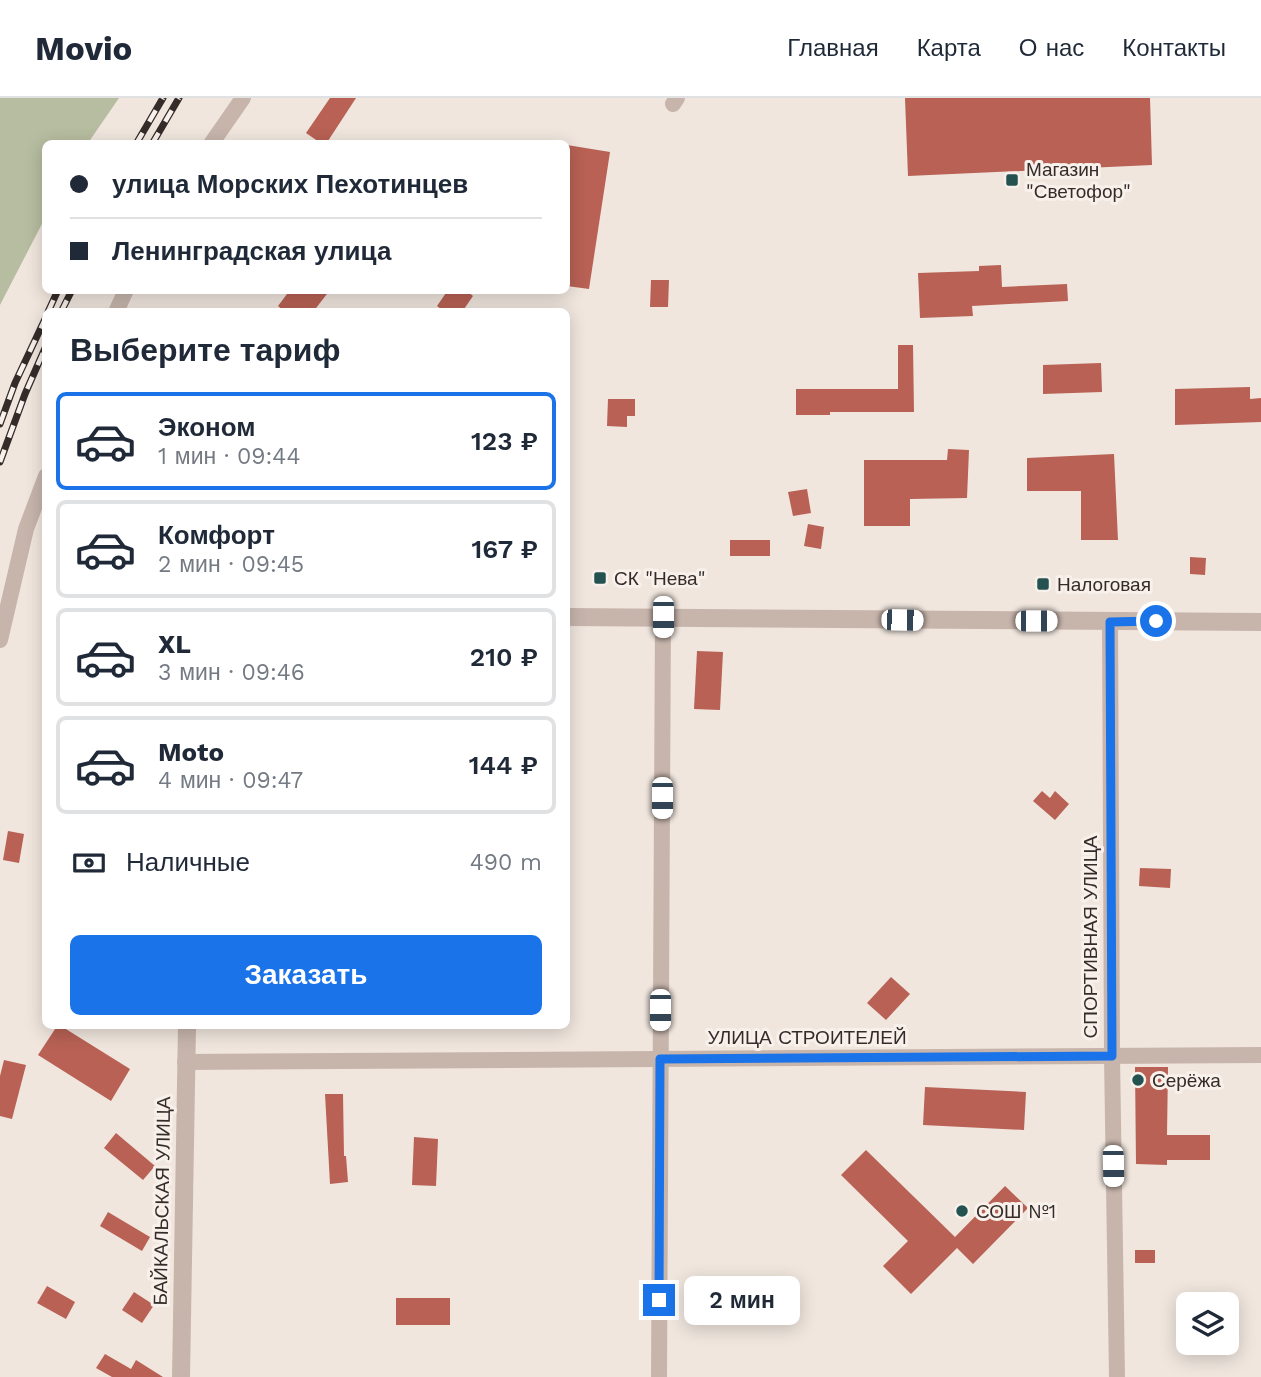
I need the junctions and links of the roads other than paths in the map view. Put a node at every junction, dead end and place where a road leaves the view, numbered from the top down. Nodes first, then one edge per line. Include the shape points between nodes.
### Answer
1 (243, 98) edge
2 (215, 140) edge
3 (42, 487) edge
4 (570, 617) edge
5 (663, 617) junction
6 (1110, 622) junction
7 (1261, 622) edge
8 (0, 640) edge
9 (187, 1029) edge
10 (1261, 1055) edge
11 (1112, 1056) junction
12 (660, 1059) junction
13 (185, 1062) junction
14 (181, 1377) edge
15 (659, 1377) edge
16 (1117, 1377) edge

1 - 2 street
3 - 8 street via 26,529
4 - 5 street
5 - 6 street
5 - 12 street
6 - 7 street
6 - 11 street, СПОРТИВНАЯ УЛИЦА
9 - 13 street, БАЙКАЛЬСКАЯ УЛИЦА
10 - 11 street, УЛИЦА СТРОИТЕЛЕЙ
11 - 12 street, УЛИЦА СТРОИТЕЛЕЙ
11 - 16 street, СПОРТИВНАЯ УЛИЦА
12 - 13 street, УЛИЦА СТРОИТЕЛЕЙ
12 - 15 street
13 - 14 street, БАЙКАЛЬСКАЯ УЛИЦА

